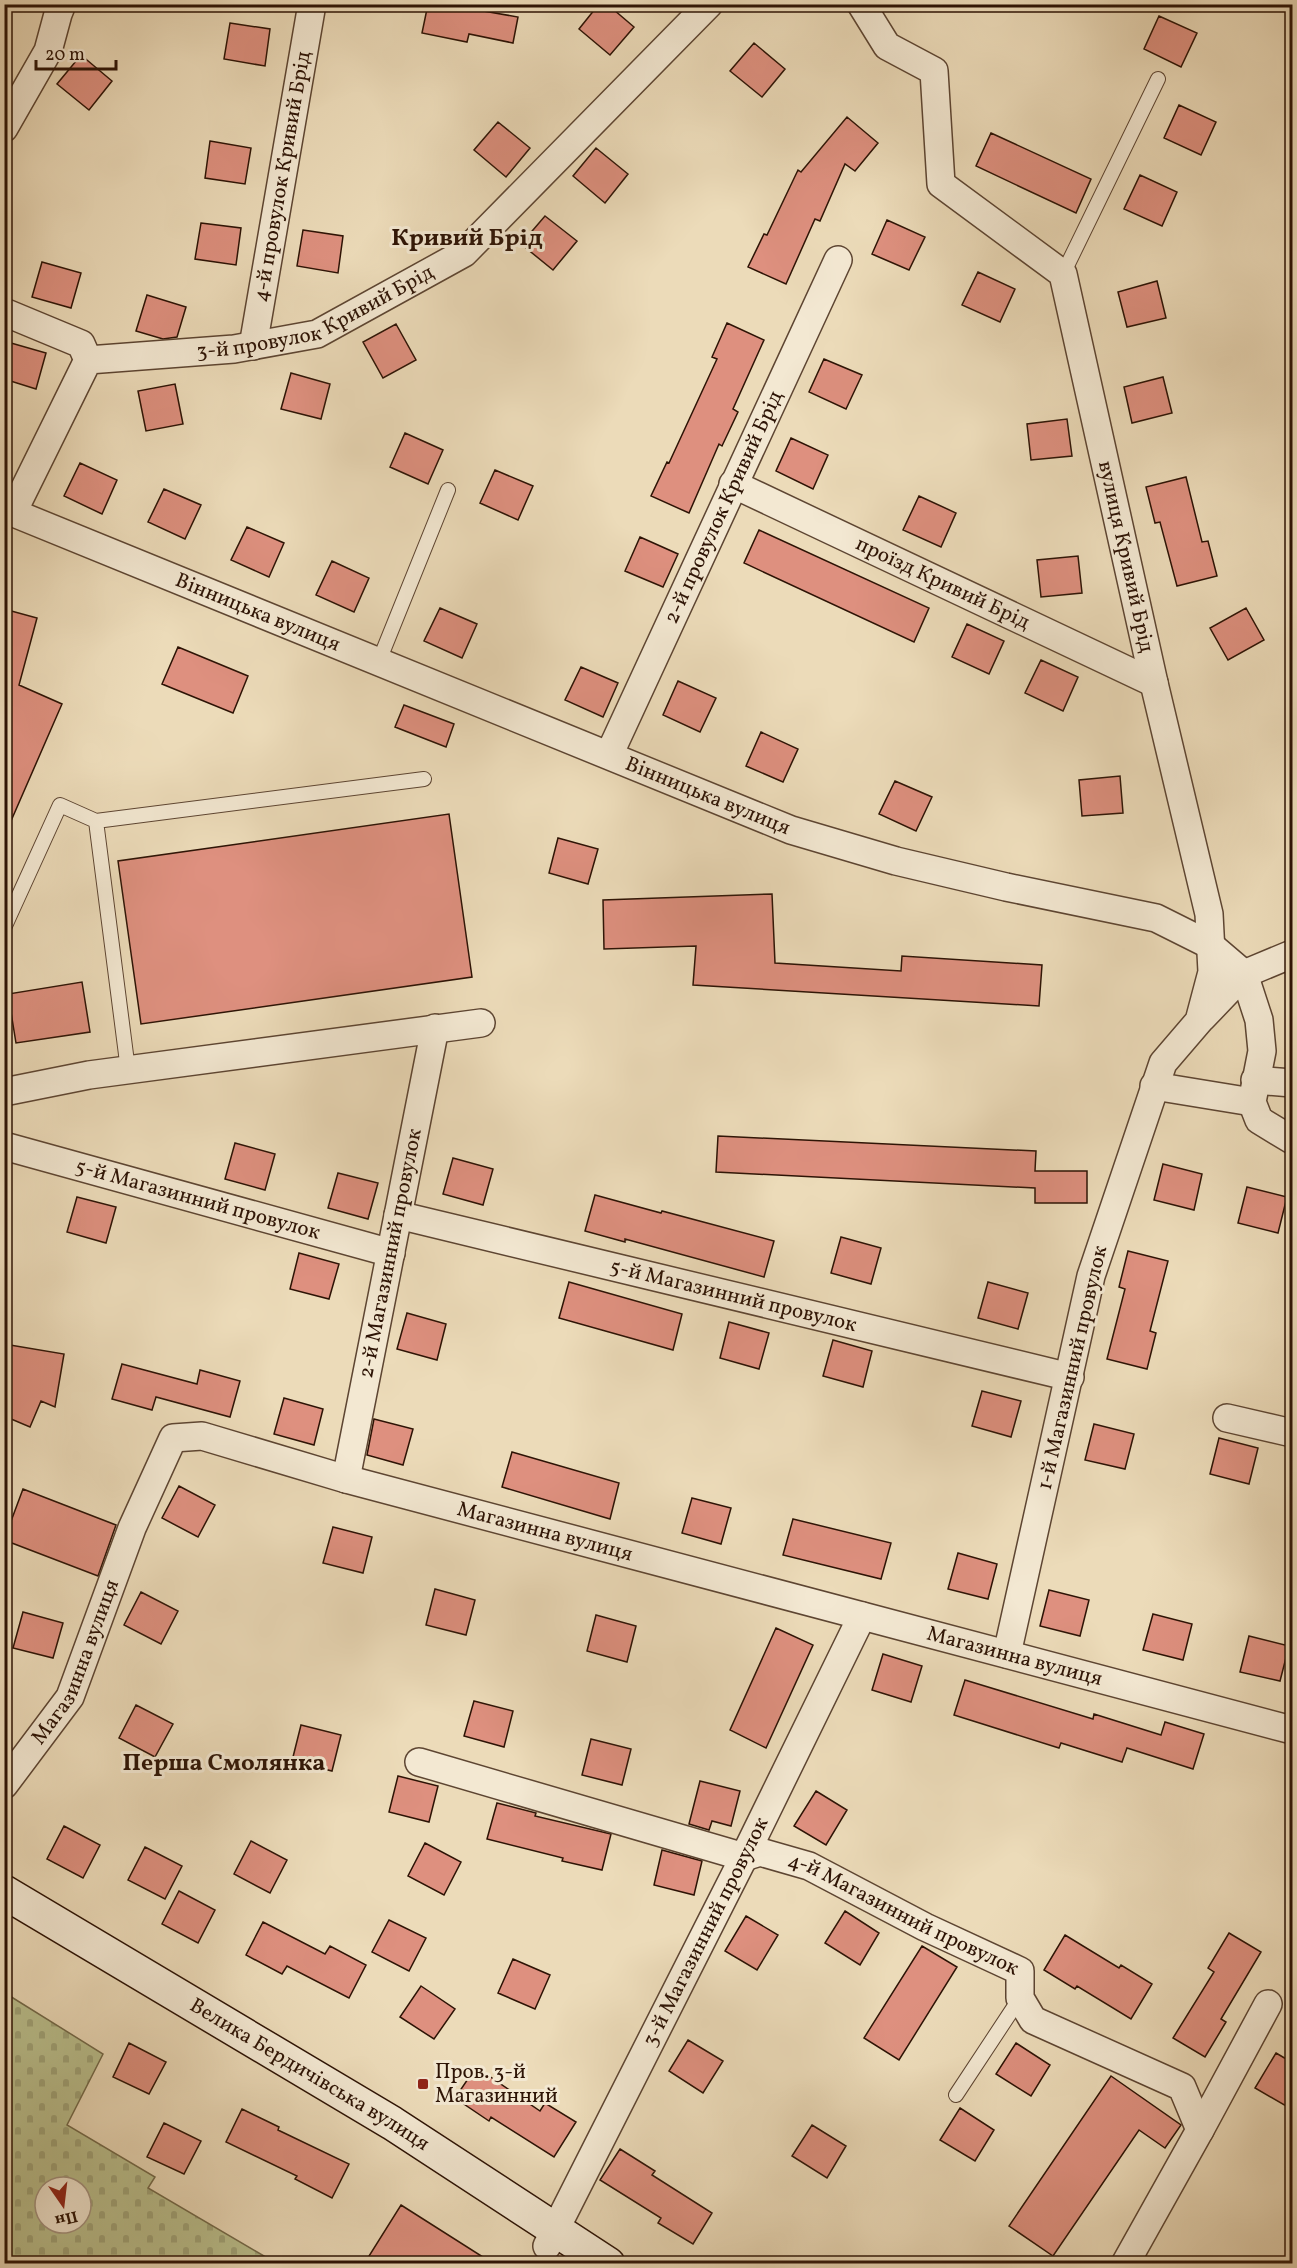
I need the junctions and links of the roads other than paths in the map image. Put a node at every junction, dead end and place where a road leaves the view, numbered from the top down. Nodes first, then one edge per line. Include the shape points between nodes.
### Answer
1 (62, 4) edge
2 (312, 4) edge
3 (709, 4) edge
4 (861, 4) edge
5 (1158, 79) dead end
6 (4, 128) edge
7 (838, 260) dead end
8 (1064, 274) junction
9 (4, 312) edge
10 (253, 346) junction
11 (88, 360) junction
12 (733, 484) junction
13 (448, 490) dead end
14 (9, 510) edge
15 (380, 661) junction
16 (1154, 683) junction
17 (609, 755) junction
18 (424, 778) dead end
19 (96, 821) junction
20 (4, 928) edge
21 (1210, 945) junction
22 (1293, 954) edge
23 (1244, 974) junction
24 (1199, 1021) junction
25 (481, 1023) dead end
26 (435, 1028) junction
27 (128, 1070) junction
28 (1293, 1083) edge
29 (1154, 1086) junction
30 (1254, 1091) junction
31 (4, 1092) edge
32 (1293, 1140) edge
33 (4, 1146) edge
34 (398, 1215) junction
35 (391, 1253) junction
36 (1070, 1377) junction
37 (1227, 1418) dead end
38 (1293, 1433) edge
39 (346, 1479) junction
40 (862, 1616) junction
41 (1006, 1654) junction
42 (1293, 1730) edge
43 (419, 1762) dead end
44 (4, 1785) edge
45 (744, 1857) junction
46 (4, 1892) edge
47 (4, 1913) edge
48 (1020, 1998) junction
49 (1268, 2004) dead end
50 (956, 2095) dead end
51 (1200, 2130) junction
52 (552, 2238) junction
53 (574, 2264) edge
54 (608, 2264) edge
55 (1125, 2264) edge

1 - 6 street via 48,51
2 - 10 street, 4-й провулок Кривий Брід
3 - 10 street, 3-й провулок Кривий Брід via 464,253 317,334
4 - 8 street via 887,46 934,71 941,184
5 - 8 lane
7 - 12 street, 2-й провулок Кривий Брід
8 - 16 street, вулиця Кривий Брід
9 - 11 street via 81,344
10 - 11 street, 3-й провулок Кривий Брід
11 - 14 street
12 - 16 street, проїзд Кривий Брід
12 - 17 street, 2-й провулок Кривий Брід
13 - 15 lane
14 - 15 street, Вінницька вулиця
15 - 17 street, Вінницька вулиця
16 - 21 street, вулиця Кривий Брід via 1209,914
17 - 21 street, Вінницька вулиця via 791,830 1006,887 1156,918
18 - 19 lane
19 - 20 lane via 60,805
19 - 27 lane
21 - 23 street, Вінницька вулиця
21 - 24 street, вулиця Кривий Брід via 1212,972
22 - 23 street
23 - 24 street
23 - 30 street via 1259,1020 1262,1051
24 - 29 street, вулиця Кривий Брід via 1163,1063
25 - 26 street
26 - 27 street
26 - 34 street, 2-й Магазинний провулок
27 - 31 street
28 - 30 street
29 - 30 street
29 - 36 street, 1-й Магазинний провулок via 1091,1276
30 - 32 street via 1259,1120
33 - 35 street, 5-й Магазинний провулок
34 - 35 street, 2-й Магазинний провулок
34 - 36 street, 5-й Магазинний провулок
35 - 39 street, 2-й Магазинний провулок
36 - 41 street, 1-й Магазинний провулок
37 - 38 street
39 - 40 street, Магазинна вулиця
39 - 44 street, Магазинна вулиця via 202,1436 173,1438 132,1528 70,1697
40 - 41 street, Магазинна вулиця
40 - 45 street, 3-й Магазинний провулок
41 - 42 street, Магазинна вулиця
43 - 45 street, 4-й Магазинний провулок
45 - 48 street, 4-й Магазинний провулок via 760,1851 809,1866 1020,1971
45 - 52 street, 3-й Магазинний провулок
46 - 52 main road, Велика Бердичівська вулиця via 402,2129
47 - 52 main road, Велика Бердичівська вулиця via 140,1990
48 - 50 lane
48 - 51 street, 4-й Магазинний провулок via 1033,2020 1182,2087
49 - 51 street
51 - 55 street
52 - 53 main road, Велика Бердичівська вулиця
52 - 54 main road, Велика Бердичівська вулиця

